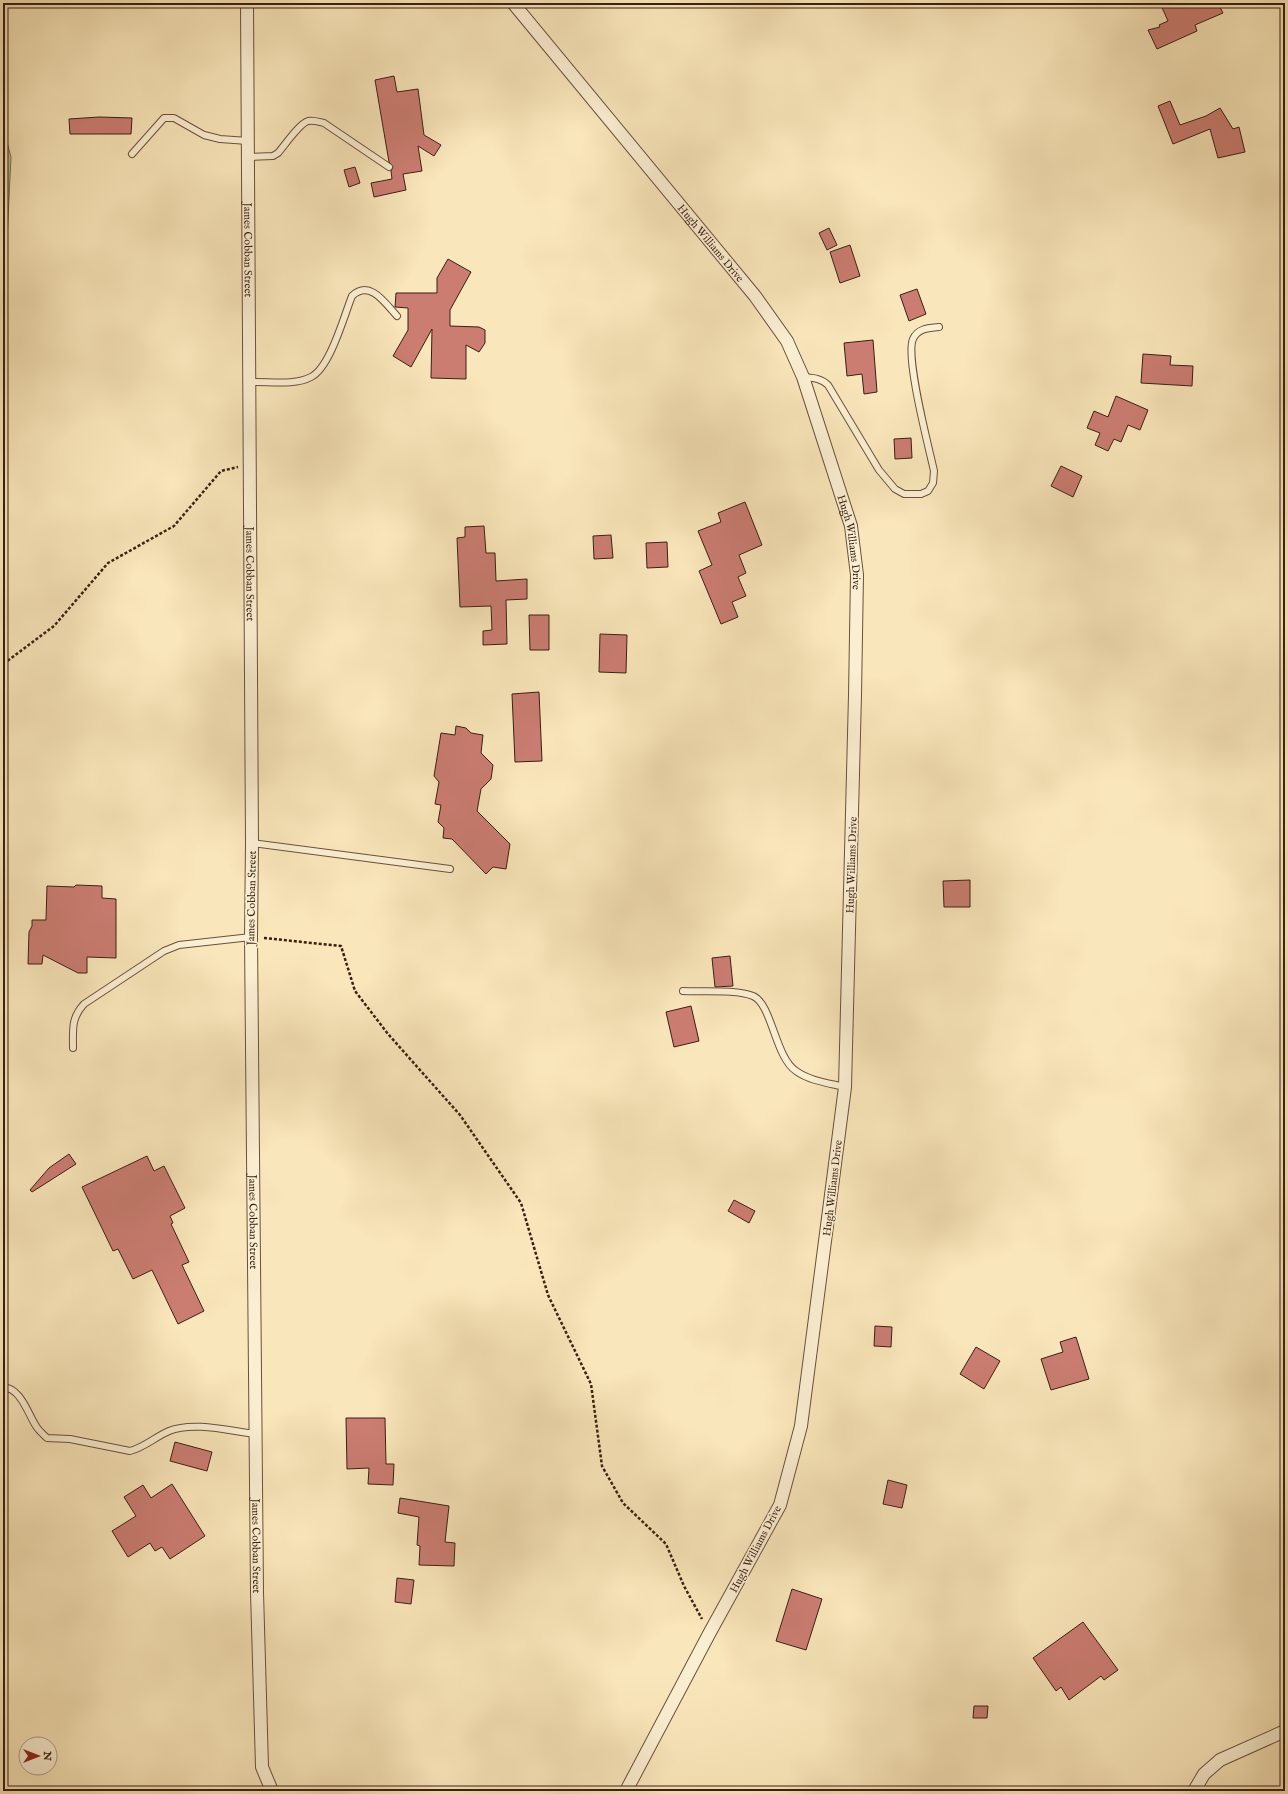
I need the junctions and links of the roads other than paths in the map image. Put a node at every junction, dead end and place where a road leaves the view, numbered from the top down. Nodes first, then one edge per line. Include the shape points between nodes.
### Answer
1 (247, 3) edge
2 (513, 3) edge
3 (248, 141) junction
4 (132, 154) dead end
5 (248, 157) junction
6 (389, 167) dead end
7 (397, 316) dead end
8 (939, 327) dead end
9 (803, 378) junction
10 (250, 382) junction
11 (252, 843) junction
12 (450, 869) dead end
13 (251, 937) junction
14 (683, 991) dead end
15 (73, 1048) dead end
16 (845, 1087) junction
17 (3, 1387) edge
18 (256, 1434) junction
19 (1285, 1731) edge
20 (272, 1791) edge
21 (626, 1791) edge
22 (1194, 1791) edge

1 - 3 street, James Cobban Street
2 - 9 street, Hugh Williams Drive via 755,296 787,341
3 - 4 lane via 204,135 169,117 164,118
3 - 5 street, James Cobban Street
5 - 6 lane via 273,156 302,125 308,121 315,121 324,123
5 - 10 street, James Cobban Street
7 - 10 lane via 374,292 358,290 352,296 326,363 311,377 294,381
8 - 9 lane via 919,331 913,339 911,352 934,471 933,483 921,494 904,494 895,489 878,470 828,385 823,380
9 - 16 street, Hugh Williams Drive via 851,526 857,575
10 - 11 street, James Cobban Street
11 - 12 lane
11 - 13 street, James Cobban Street
13 - 15 lane via 179,945 164,951 76,1012 73,1022
13 - 18 street, James Cobban Street
14 - 16 lane via 744,993 755,996 763,1006 785,1060 795,1071 810,1078
16 - 21 street, Hugh Williams Drive via 801,1426 780,1505
17 - 18 lane via 16,1393 36,1427 47,1438 70,1439 130,1451 179,1428 194,1427
18 - 20 street, James Cobban Street via 262,1767
19 - 22 street via 1220,1760 1204,1774

